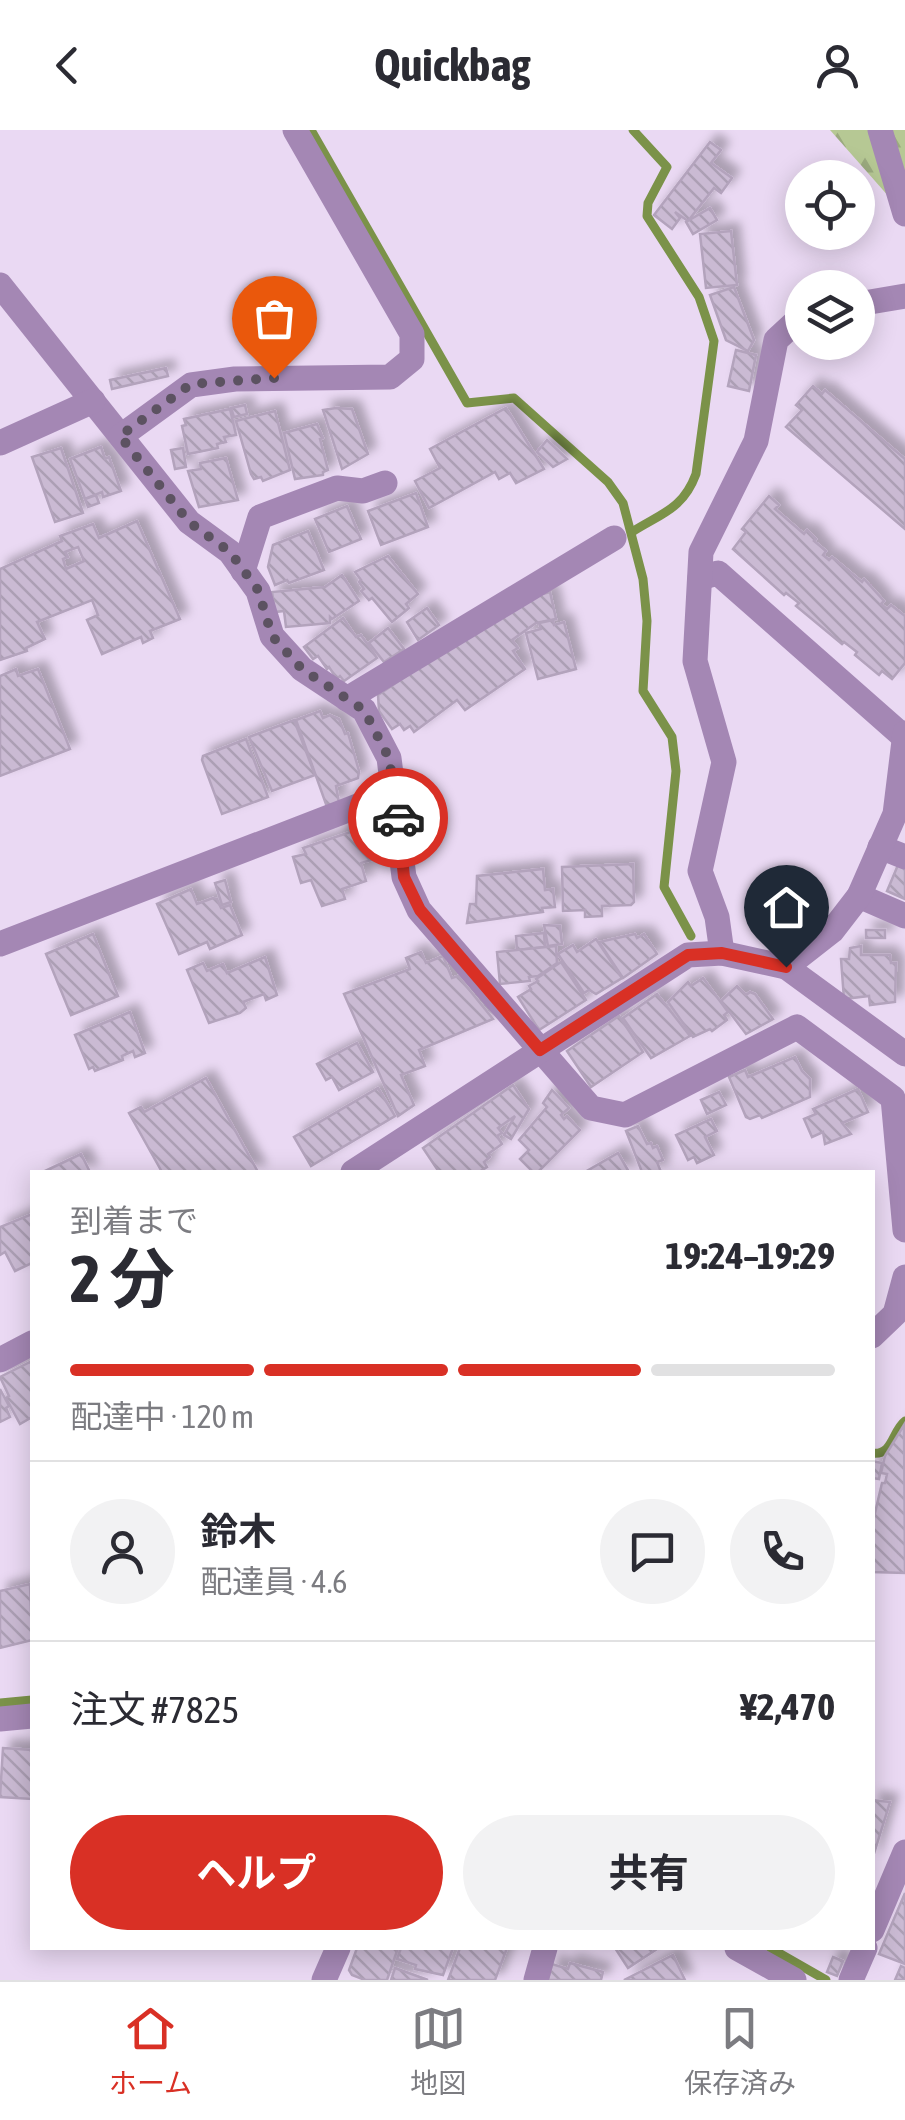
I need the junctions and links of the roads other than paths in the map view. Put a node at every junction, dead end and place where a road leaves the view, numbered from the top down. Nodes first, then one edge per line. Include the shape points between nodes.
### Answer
1 (295, 130) edge
2 (880, 130) edge
3 (905, 214) edge
4 (0, 285) edge
5 (905, 296) edge
6 (875, 301) edge
7 (785, 332) edge
8 (93, 402) junction
9 (120, 436) junction
10 (0, 444) edge
11 (386, 484) dead end
12 (614, 538) dead end
13 (244, 571) junction
14 (700, 578) junction
15 (347, 699) junction
16 (904, 735) edge
17 (395, 797) junction
18 (880, 846) junction
19 (905, 857) edge
20 (859, 896) junction
21 (905, 916) edge
22 (0, 944) edge
23 (722, 953) junction
24 (786, 967) junction
25 (540, 1050) junction
26 (905, 1054) edge
27 (356, 1170) edge
28 (905, 1230) edge
29 (905, 1277) edge
30 (875, 1333) edge
31 (30, 1344) edge
32 (0, 1360) edge
33 (30, 1716) edge
34 (0, 1719) edge
35 (905, 1852) edge
36 (875, 1923) edge
37 (337, 1950) edge
38 (544, 1950) edge
39 (741, 1950) edge
40 (864, 1950) edge
41 (324, 1980) edge
42 (536, 1980) edge
43 (794, 1980) edge
44 (852, 1980) edge

1 - 9 street via 412,334 412,358 390,377 191,384
2 - 3 street
4 - 8 street
5 - 6 street
7 - 14 street via 776,340 756,441 701,552
8 - 9 street
8 - 10 street
9 - 13 street via 189,522
11 - 13 street via 363,491 338,488 260,517
12 - 15 street
13 - 15 street via 258,590 272,636 302,669
14 - 16 street via 718,573
14 - 23 street via 695,662 724,762 700,870
15 - 17 street via 364,710 389,758
16 - 18 street via 894,814
17 - 22 street
17 - 25 street via 404,877 420,910
18 - 19 street
18 - 20 street
20 - 21 street
20 - 24 street via 832,931
23 - 24 street
23 - 25 street via 688,955
24 - 26 street
25 - 27 street
25 - 28 street via 591,1108 625,1115 797,1027 893,1098
29 - 30 street via 895,1314
31 - 32 street
33 - 34 street
35 - 36 street
37 - 41 street
38 - 42 street
39 - 43 street
40 - 44 street

